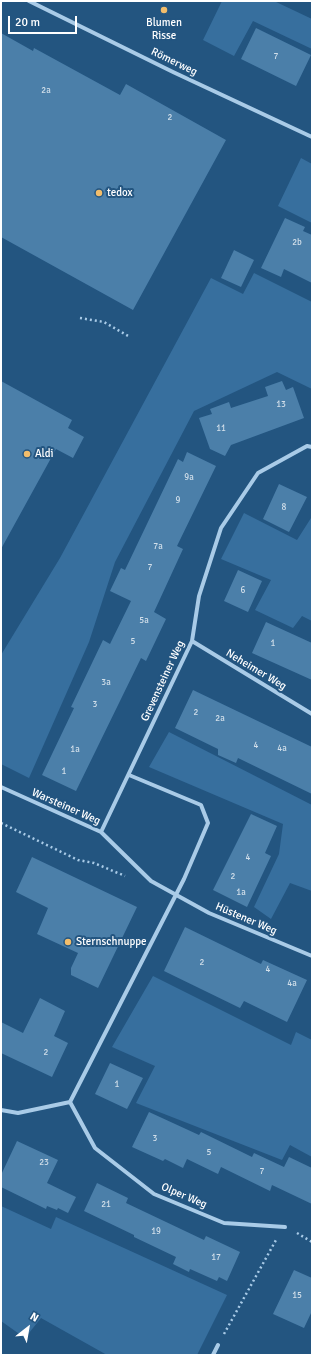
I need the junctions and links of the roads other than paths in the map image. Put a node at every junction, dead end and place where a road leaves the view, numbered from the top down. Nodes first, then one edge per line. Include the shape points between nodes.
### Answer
1 (29, 1) edge
2 (312, 137) edge
3 (312, 447) edge
4 (192, 641) junction
5 (312, 714) edge
6 (129, 775) junction
7 (1, 787) edge
8 (101, 832) junction
9 (175, 895) junction
10 (312, 956) edge
11 (70, 1102) junction
12 (1, 1110) edge
13 (285, 1227) road end
14 (218, 1346) road end
15 (213, 1355) edge

1 - 2 street, Römerweg via 172,72
3 - 4 street, Grevensteiner Weg via 307,446 258,473 221,528 199,596
4 - 5 street, Neheimer Weg
4 - 6 street, Grevensteiner Weg
6 - 8 street, Grevensteiner Weg
6 - 9 street via 201,805 208,823
7 - 8 street, Warsteiner Weg
8 - 9 street, Warsteiner Weg via 151,881
9 - 10 street, Hüstener Weg via 209,913
9 - 11 street
11 - 12 street via 18,1113
11 - 13 street, Olper Weg via 95,1148 154,1194 224,1223
14 - 15 street

